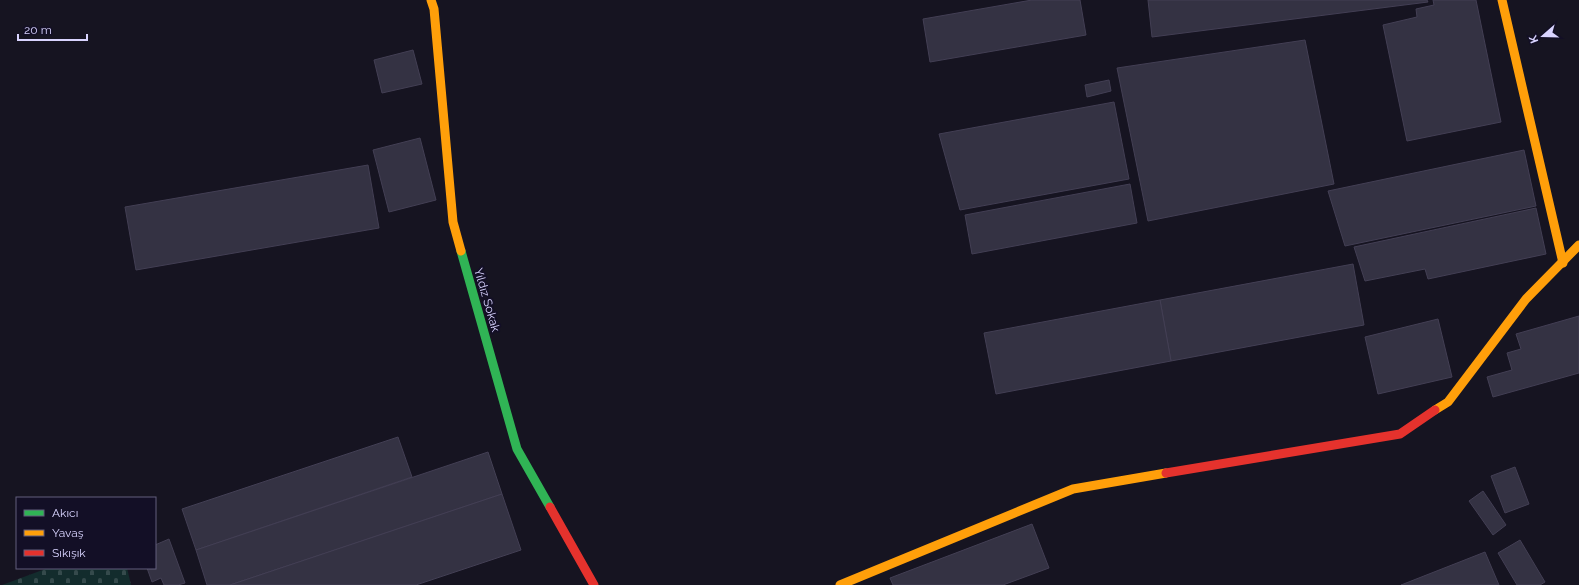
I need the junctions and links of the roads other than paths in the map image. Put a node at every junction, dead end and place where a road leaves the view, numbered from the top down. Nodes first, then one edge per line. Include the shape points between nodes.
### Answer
1 (431, 0) edge
2 (1502, 0) edge
3 (1579, 245) edge
4 (1563, 263) junction
5 (594, 585) edge
6 (840, 585) edge

1 - 5 street, Yıldız Sokak via 434,9 453,222 516,449
2 - 4 street
3 - 4 street
4 - 6 street via 1526,299 1448,402 1400,434 1073,490

